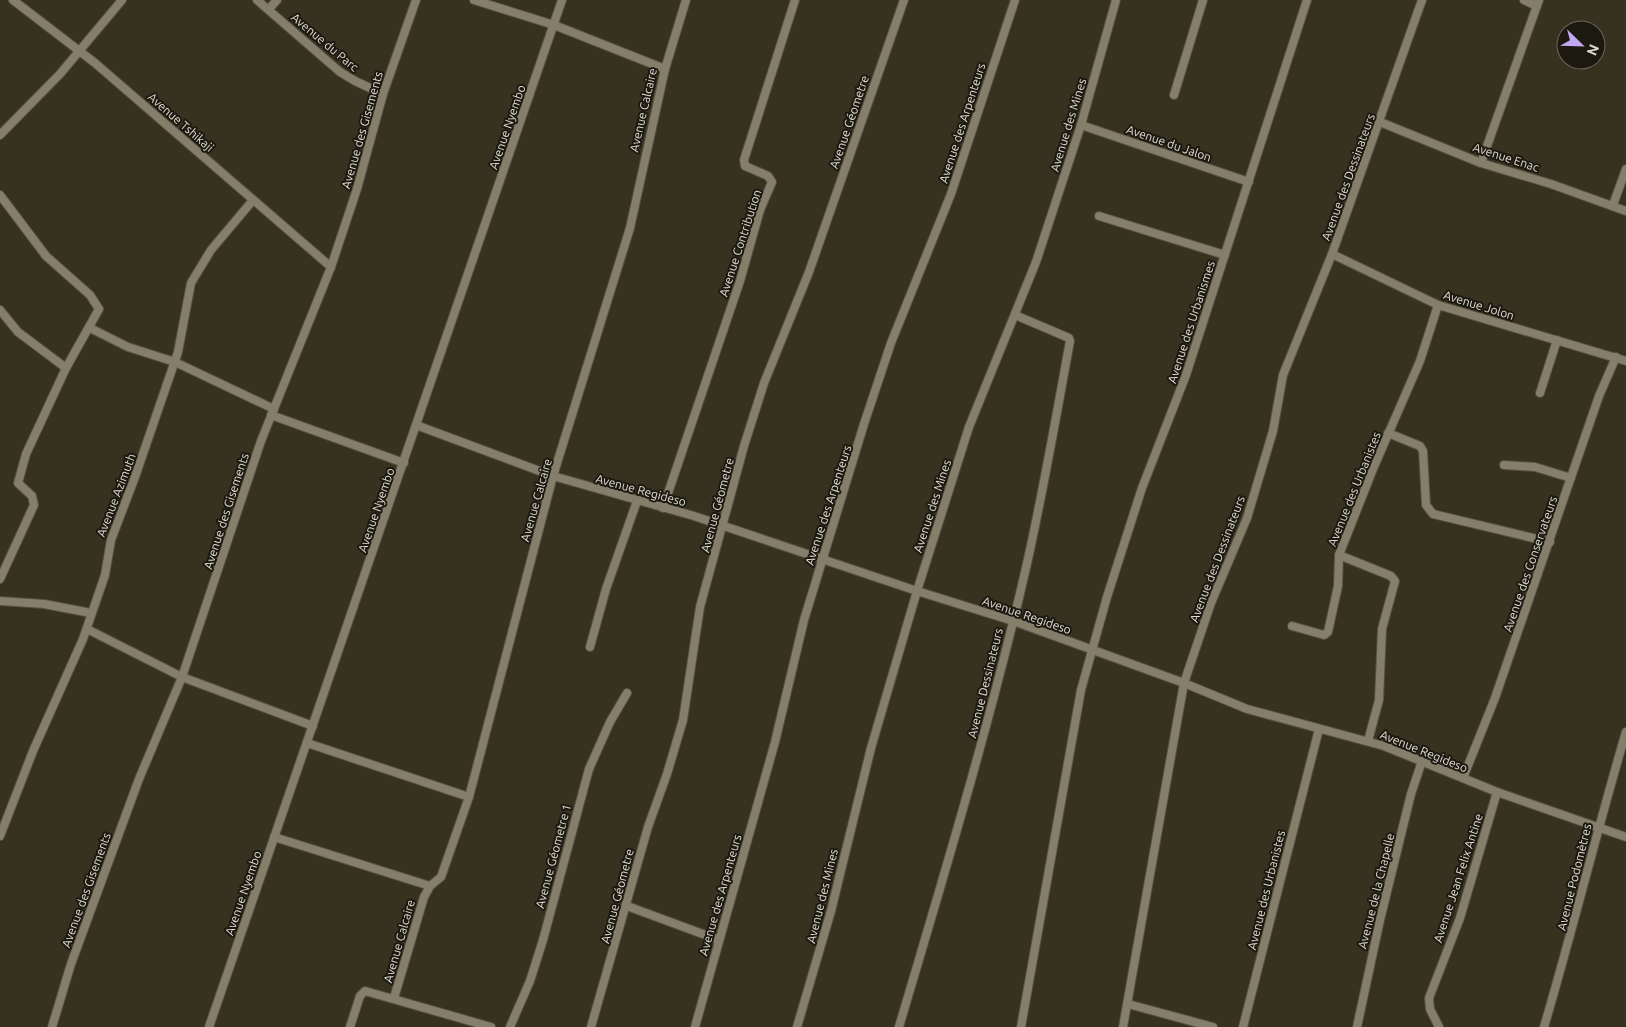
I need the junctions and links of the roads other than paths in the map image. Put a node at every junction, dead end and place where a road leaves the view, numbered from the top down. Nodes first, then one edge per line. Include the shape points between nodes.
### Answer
1 (13, 0) edge
2 (122, 0) edge
3 (257, 0) edge
4 (277, 0) edge
5 (416, 0) edge
6 (474, 0) edge
7 (562, 0) edge
8 (686, 0) edge
9 (795, 0) edge
10 (904, 0) edge
11 (1015, 0) edge
12 (1116, 0) edge
13 (1203, 0) edge
14 (1307, 0) edge
15 (1422, 0) edge
16 (1524, 0) edge
17 (1538, 3) edge
18 (269, 10) junction
19 (554, 24) junction
20 (80, 50) junction
21 (664, 69) junction
22 (383, 94) junction
23 (1174, 95) dead end
24 (1380, 122) junction
25 (1081, 125) junction
26 (0, 135) edge
27 (1481, 163) junction
28 (1626, 170) edge
29 (1249, 182) junction
30 (0, 194) edge
31 (254, 200) junction
32 (1613, 205) junction
33 (1626, 210) edge
34 (1099, 216) dead end
35 (1332, 254) junction
36 (1225, 255) junction
37 (331, 266) junction
38 (1438, 305) junction
39 (0, 310) edge
40 (1015, 314) junction
41 (90, 328) junction
42 (1557, 340) junction
43 (1616, 357) junction
44 (1626, 361) edge
45 (175, 362) junction
46 (66, 368) junction
47 (1540, 394) dead end
48 (273, 412) junction
49 (416, 425) junction
50 (1388, 433) junction
51 (404, 464) junction
52 (1504, 465) dead end
53 (553, 476) junction
54 (1571, 478) junction
55 (636, 501) junction
56 (663, 508) junction
57 (724, 525) junction
58 (1550, 542) junction
59 (1339, 555) junction
60 (822, 560) junction
61 (0, 579) edge
62 (917, 591) junction
63 (0, 601) edge
64 (91, 614) junction
65 (1013, 621) junction
66 (1292, 626) dead end
67 (87, 629) junction
68 (590, 647) dead end
69 (1092, 650) junction
70 (182, 676) junction
71 (1184, 683) junction
72 (627, 694) dead end
73 (313, 726) junction
74 (1319, 729) junction
75 (1626, 732) edge
76 (1368, 741) junction
77 (307, 743) junction
78 (1422, 761) junction
79 (1463, 778) junction
80 (1497, 792) junction
81 (469, 797) junction
82 (1598, 827) junction
83 (0, 836) edge
84 (274, 837) junction
85 (1626, 837) edge
86 (430, 886) junction
87 (627, 906) junction
88 (719, 940) junction
89 (394, 998) junction
90 (1128, 1004) junction
91 (52, 1027) edge
92 (209, 1027) edge
93 (350, 1027) edge
94 (491, 1027) edge
95 (510, 1027) edge
96 (591, 1027) edge
97 (695, 1027) edge
98 (797, 1027) edge
99 (899, 1027) edge
100 (1021, 1027) edge
101 (1123, 1027) edge
102 (1213, 1027) edge
103 (1243, 1027) edge
104 (1357, 1027) edge
105 (1440, 1027) edge
106 (1544, 1027) edge

1 - 20 street, Avenue Tshikaji
2 - 20 street
3 - 18 street, Avenue du Parc
4 - 18 street
5 - 22 street, Avenue des Gisements
6 - 19 street
7 - 19 street, Avenue Nyembo
8 - 21 street, Avenue Calcaire
9 - 56 street, Avenue Contribution via 744,160 746,166 771,178 772,182 760,210 740,281
10 - 57 street, Avenue Géometre via 809,272 764,383
11 - 60 street, Avenue des Arpenteurs via 951,194 874,393
12 - 25 street, Avenue des Mines
13 - 23 street
14 - 29 street, Avenue des Urbanismes
15 - 24 street, Avenue des Dessinateurs
16 - 17 street
17 - 27 street
18 - 22 street, Avenue du Parc via 340,72
19 - 21 street
19 - 49 street, Avenue Nyembo
20 - 26 street
20 - 31 street, Avenue Tshikaji
21 - 53 street, Avenue Calcaire via 630,228
22 - 37 street, Avenue des Gisements via 357,189
24 - 27 street, Avenue Enac
24 - 35 street, Avenue des Dessinateurs
25 - 29 street, Avenue du Jalon
25 - 40 street, Avenue des Mines via 1036,262
27 - 32 street, Avenue Enac
28 - 32 street
29 - 36 street, Avenue des Urbanismes
30 - 41 street via 46,256 98,305
31 - 37 street, Avenue Tshikaji
31 - 45 street, Avenue Azimuth via 211,250 195,276 188,293
32 - 33 street, Avenue Enac
34 - 36 street
35 - 38 street, Avenue Jolon
35 - 71 street, Avenue des Dessinateurs via 1284,375 1273,431 1247,518 1211,603
36 - 69 street, Avenue des Urbanismes via 1186,375 1142,488
37 - 48 street, Avenue des Gisements
38 - 42 street, Avenue Jolon
38 - 50 street, Avenue des Urbanistes via 1420,361
39 - 46 street via 18,332
40 - 62 street, Avenue des Mines via 969,427
40 - 65 street, Avenue Dessinateurs via 1062,333 1070,341 1048,466
41 - 45 street via 128,347
41 - 46 street
42 - 43 street, Avenue Jolon
42 - 47 street
43 - 44 street, Avenue Jolon
43 - 54 street, Avenue des Conservateurs via 1598,396
45 - 48 street
45 - 64 street, Avenue Azimuth via 108,547 105,575
46 - 61 street via 18,477 19,485 32,496 34,505
48 - 51 street
48 - 70 street, Avenue des Gisements
49 - 51 street, Avenue Nyembo
49 - 53 street, Avenue Regideso
50 - 58 street via 1420,446 1424,451 1426,505 1433,514
50 - 59 street, Avenue des Urbanistes
51 - 73 street, Avenue Nyembo
52 - 54 street via 1535,467
53 - 55 street, Avenue Regideso
53 - 81 street, Avenue Calcaire
54 - 58 street, Avenue des Conservateurs
55 - 56 street, Avenue Regideso
55 - 68 street
56 - 57 street, Avenue Regideso
57 - 60 street, Avenue Regideso
57 - 87 street, Avenue Géometre via 697,622 683,720 648,827
58 - 79 street, Avenue des Conservateurs
59 - 66 street via 1338,586 1328,632 1324,635
59 - 76 street, Avenue des Urbanistes via 1391,576 1395,581 1382,629 1379,700
60 - 62 street, Avenue Regideso
60 - 88 street, Avenue des Arpenteurs
62 - 65 street, Avenue Regideso
62 - 98 street, Avenue des Mines via 871,748 831,912
63 - 64 street via 44,604
64 - 67 street, Avenue Azimuth
65 - 69 street, Avenue Regideso
65 - 99 street, Avenue Dessinateurs via 965,807
67 - 70 street
67 - 83 street, Avenue Azimuth
69 - 71 street, Avenue Regideso
69 - 100 street via 1078,709
70 - 73 street
70 - 91 street, Avenue des Gisements via 132,797
71 - 74 street, Avenue Regideso via 1229,703
71 - 90 street, Avenue des Dessinateurs
72 - 95 street, Avenue Géometre 1 via 610,722 589,769 543,940
73 - 77 street, Avenue Nyembo
74 - 76 street, Avenue Regideso
74 - 103 street, Avenue des Urbanistes
75 - 82 street, Avenue Podomètres
76 - 78 street, Avenue Regideso
77 - 81 street
77 - 84 street, Avenue Nyembo
78 - 79 street, Avenue Regideso
78 - 104 street, Avenue de la Chapelle via 1380,920
79 - 80 street, Avenue Regideso
80 - 82 street, Avenue Regideso
80 - 105 street, Avenue Jean Felix Antine via 1460,918 1429,998 1430,1009
81 - 86 street, Avenue Calcaire via 441,877
82 - 85 street, Avenue Regideso
82 - 106 street, Avenue Podomètres
84 - 86 street
84 - 92 street, Avenue Nyembo
86 - 89 street, Avenue Calcaire
87 - 88 street
87 - 96 street, Avenue Géometre
88 - 97 street, Avenue des Arpenteurs
89 - 93 street via 362,992
89 - 94 street
90 - 101 street, Avenue des Dessinateurs
90 - 102 street

